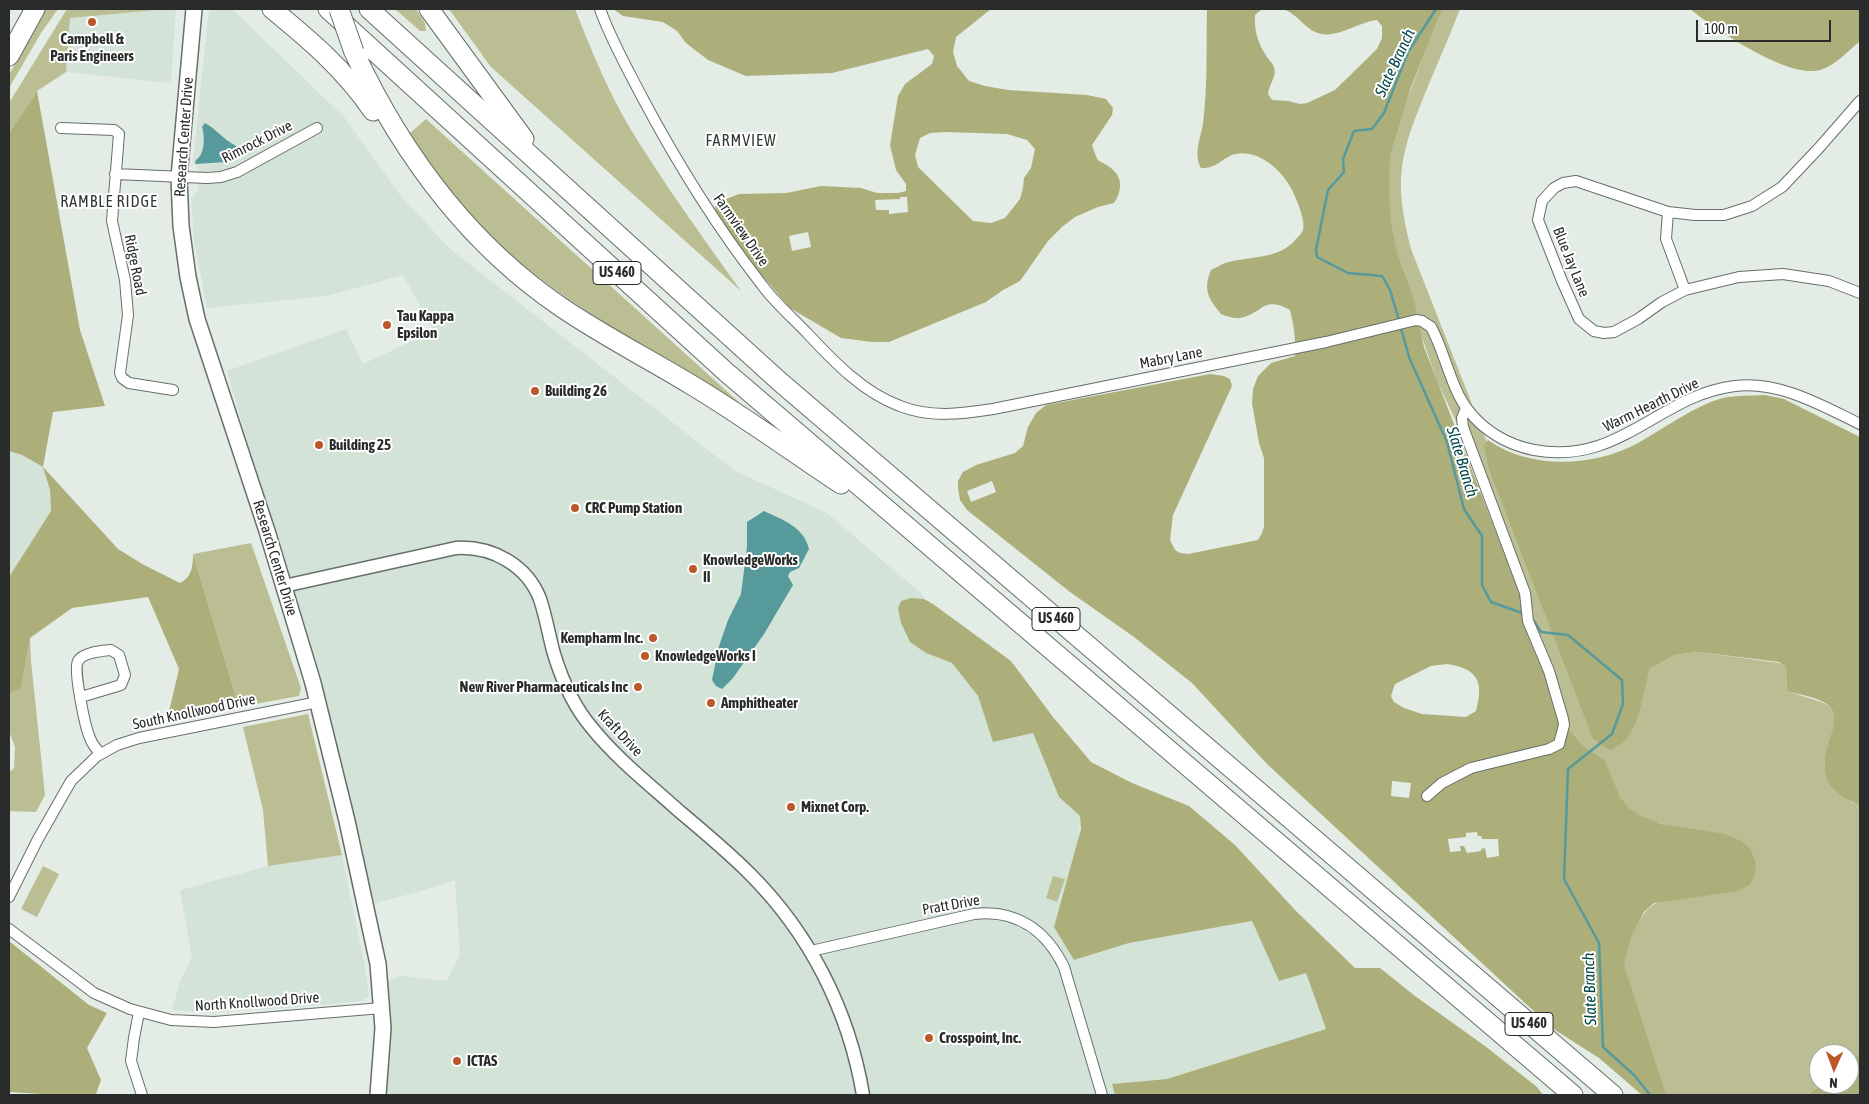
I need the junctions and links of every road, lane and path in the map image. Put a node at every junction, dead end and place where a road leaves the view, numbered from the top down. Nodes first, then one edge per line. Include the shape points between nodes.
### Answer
1 (35, 9) edge
2 (272, 9) edge
3 (328, 9) edge
4 (339, 9) edge
5 (370, 9) edge
6 (429, 9) edge
7 (600, 9) edge
8 (192, 13) edge
9 (9, 56) edge
10 (1860, 101) edge
11 (61, 128) dead end
12 (317, 128) dead end
13 (414, 160) junction
14 (543, 167) junction
15 (115, 174) junction
16 (179, 177) junction
17 (1668, 212) junction
18 (1685, 290) junction
19 (1860, 293) edge
20 (1426, 323) joint
21 (172, 390) dead end
22 (1466, 408) junction
23 (920, 412) joint
24 (1860, 424) edge
25 (911, 530) junction
26 (284, 586) junction
27 (81, 697) junction
28 (318, 702) junction
29 (101, 754) junction
30 (1427, 796) dead end
31 (9, 897) edge
32 (9, 930) edge
33 (811, 951) junction
34 (382, 1008) junction
35 (139, 1012) junction
36 (142, 1095) edge
37 (378, 1095) edge
38 (863, 1095) edge
39 (1102, 1095) edge
40 (1573, 1095) edge
41 (1613, 1095) edge

1 - 9 highway
2 - 13 highway via 337,65
3 - 25 highway, US 460 via 720,366
4 - 13 highway, bridge via 354,52 387,117
5 - 14 highway, US 460
6 - 14 highway via 536,153
7 - 23 street, Farmview Drive via 609,33 670,148 703,202 763,286 854,378 880,397
8 - 16 main road, Research Center Drive
10 - 17 street, Blue Jay Lane via 1782,187 1752,206 1724,215 1695,216
11 - 15 street, Ridge Road via 117,131
12 - 16 street, Rimrock Drive via 229,175
13 - 25 highway via 473,232 543,294 692,384
14 - 41 highway, US 460 via 855,448
15 - 16 street, Rimrock Drive
15 - 21 street, Ridge Road via 113,228 125,280 128,312 120,373 129,383
16 - 26 main road, Research Center Drive via 184,252 194,309
17 - 18 street via 1666,239
17 - 18 street, Blue Jay Lane via 1576,182 1554,188 1542,201 1538,220 1579,319 1594,331 1614,332
18 - 19 street, Blue Jay Lane via 1739,277 1783,274 1829,281
20 - 22 street, Warm Hearth Drive via 1435,333
20 - 23 street, Mabry Lane via 1416,320 1405,322 1326,342 993,409 940,415
22 - 24 street, Warm Hearth Drive via 1490,431 1507,441 1546,452 1596,448 1691,398 1736,386 1771,387 1790,392
22 - 30 street via 1463,427 1525,593 1528,621 1549,671 1564,725 1559,744 1471,768 1442,782
25 - 40 highway, US 460
26 - 28 main road, Research Center Drive
26 - 33 street, Kraft Drive via 456,548 482,549 504,558 527,577 537,593 562,676 588,723 627,765 749,873 778,905
27 - 27 street via 76,668 79,659 111,650 119,655 125,675 121,685
27 - 29 street via 86,728
28 - 29 street, South Knollwood Drive via 146,736
28 - 34 main road, Research Center Drive via 367,907 378,964
29 - 31 street, South Knollwood Drive via 71,781
32 - 35 street, North Knollwood Drive via 94,993
33 - 38 street, Kraft Drive via 843,1017
33 - 39 street, Pratt Drive via 979,914 1000,914 1023,922 1044,937 1064,967
34 - 35 street, North Knollwood Drive via 206,1023 172,1020
34 - 37 main road, Research Center Drive via 383,1046
35 - 36 street via 132,1061

